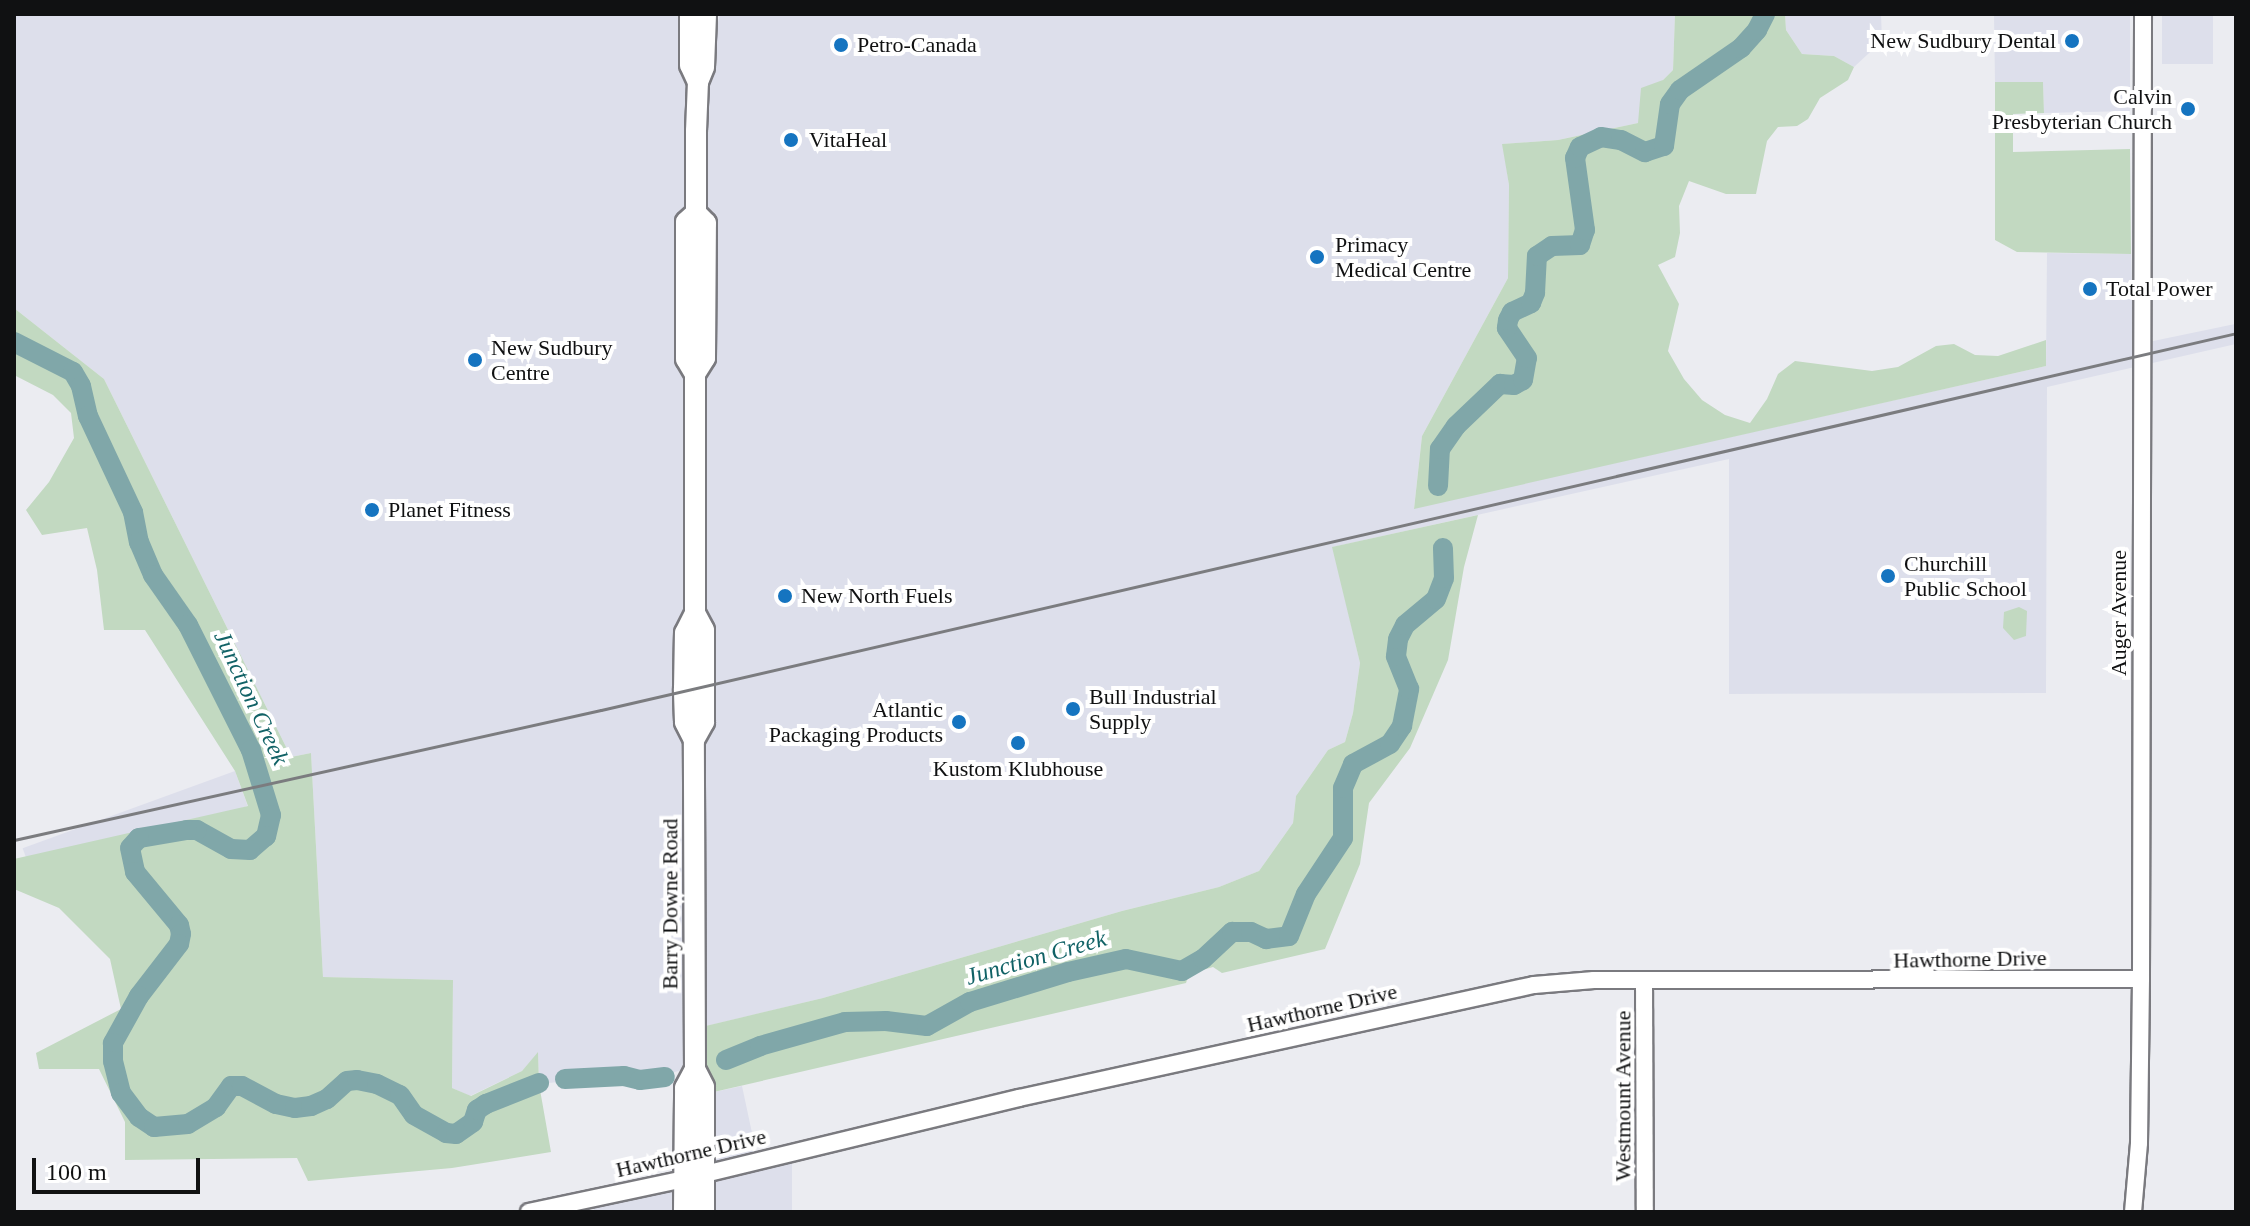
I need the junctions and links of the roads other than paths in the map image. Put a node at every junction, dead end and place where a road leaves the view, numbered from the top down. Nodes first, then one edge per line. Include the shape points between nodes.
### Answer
1 (690, 14) edge
2 (706, 14) edge
3 (717, 14) edge
4 (2143, 14) edge
5 (704, 58) junction
6 (698, 82) junction
7 (2141, 979) junction
8 (1644, 981) junction
9 (694, 1176) junction
10 (529, 1212) edge
11 (684, 1212) edge
12 (704, 1212) edge
13 (1645, 1212) edge
14 (2133, 1212) edge

1 - 6 main road, Barry Downe Road via 690,65
2 - 5 main road, Barry Downe Road
3 - 5 main road
4 - 7 street, Auger Avenue
5 - 6 main road, Barry Downe Road
6 - 9 main road, Barry Downe Road via 696,213 686,222 686,359 695,374 695,613 685,633 684,689 685,722 694,740 695,1069 685,1088
7 - 8 street, Hawthorne Drive
7 - 14 street, Auger Avenue
8 - 9 street, Hawthorne Drive via 1513,988
8 - 13 street, Westmount Avenue
9 - 10 street, Hawthorne Drive
9 - 11 main road, Barry Downe Road
9 - 12 main road, Barry Downe Road

